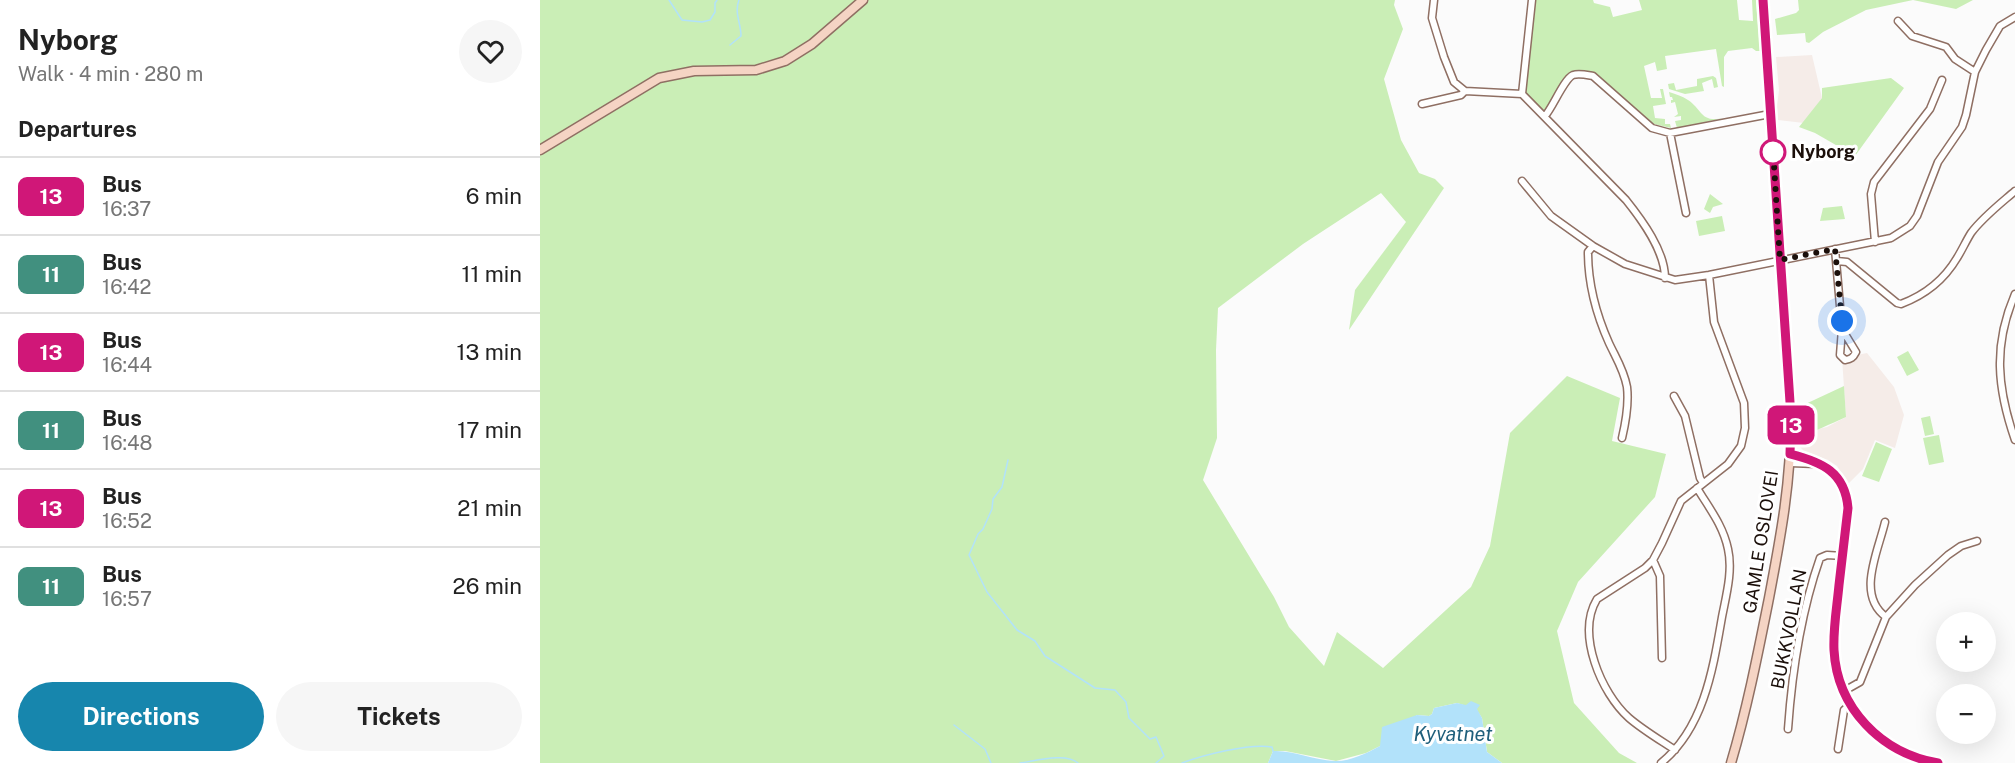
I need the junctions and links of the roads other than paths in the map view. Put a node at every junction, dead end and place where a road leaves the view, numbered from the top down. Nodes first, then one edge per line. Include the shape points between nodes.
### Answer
1 (862, 0) edge
2 (1434, 0) edge
3 (1532, 0) edge
4 (1763, 0) edge
5 (2015, 17) edge
6 (1898, 21) dead end
7 (1975, 72) junction
8 (1941, 80) dead end
9 (1465, 91) junction
10 (1522, 94) junction
11 (1422, 104) dead end
12 (1770, 114) junction
13 (1545, 116) junction
14 (1670, 133) junction
15 (540, 150) edge
16 (1522, 181) dead end
17 (2015, 191) edge
18 (1686, 213) dead end
19 (1875, 242) junction
20 (1593, 246) junction
21 (1835, 249) junction
22 (1780, 260) junction
23 (1837, 261) junction
24 (1709, 275) junction
25 (1665, 278) junction
26 (2015, 294) edge
27 (1842, 329) dead end
28 (1674, 396) dead end
29 (1622, 438) dead end
30 (2015, 440) edge
31 (1790, 459) junction
32 (1703, 483) junction
33 (1697, 488) junction
34 (1885, 522) dead end
35 (1977, 541) dead end
36 (1843, 556) junction
37 (1653, 560) junction
38 (1886, 617) junction
39 (1662, 658) dead end
40 (1844, 691) junction
41 (1850, 705) junction
42 (1788, 729) dead end
43 (1838, 749) dead end
44 (1676, 750) junction
45 (1661, 763) edge
46 (1731, 763) edge
47 (1938, 763) edge

1 - 15 street via 812,44 785,61 756,70 694,71 659,78
2 - 9 street via 1432,18 1444,57 1454,82
3 - 10 street
4 - 12 street, GAMLE OSLOVEI
5 - 7 street via 2000,26
6 - 7 street via 1912,36 1946,47 1955,59
7 - 19 street via 1962,127 1938,162 1917,216 1902,232
8 - 19 street via 1930,109 1874,182
9 - 10 street
9 - 11 street
10 - 13 street
12 - 14 street
12 - 22 street, GAMLE OSLOVEI
13 - 14 street via 1568,80 1583,74 1593,76 1652,128
13 - 25 street via 1640,217 1653,238
14 - 18 street
16 - 20 street via 1551,216
17 - 23 street via 1971,234 1939,281 1901,304 1847,262
19 - 21 street
20 - 25 street via 1625,264
20 - 29 street via 1588,252 1588,272 1594,305 1626,385 1627,416
21 - 22 street
21 - 23 street
22 - 24 street
22 - 31 street, GAMLE OSLOVEI via 1791,417
23 - 27 street
24 - 25 street
24 - 32 street via 1714,322 1744,403 1746,428 1734,456
26 - 30 street via 2003,331 1999,364 2004,405
28 - 32 street via 1685,416
31 - 36 street via 1822,465 1844,487 1848,508
31 - 46 street, GAMLE OSLOVEI via 1785,514
32 - 33 street
33 - 37 street via 1681,501
33 - 44 street via 1725,536 1729,580 1712,672 1693,722
34 - 38 street via 1869,585 1874,605
35 - 38 street via 1948,555
36 - 40 street via 1834,652
36 - 42 street, BUKKVOLLAN via 1820,558 1811,584
37 - 39 street via 1660,576
37 - 44 street via 1597,599 1591,614 1590,640 1601,679 1618,706
38 - 40 street via 1860,682
40 - 41 street
41 - 43 street via 1844,710
41 - 47 street via 1874,734 1892,747
44 - 45 street

